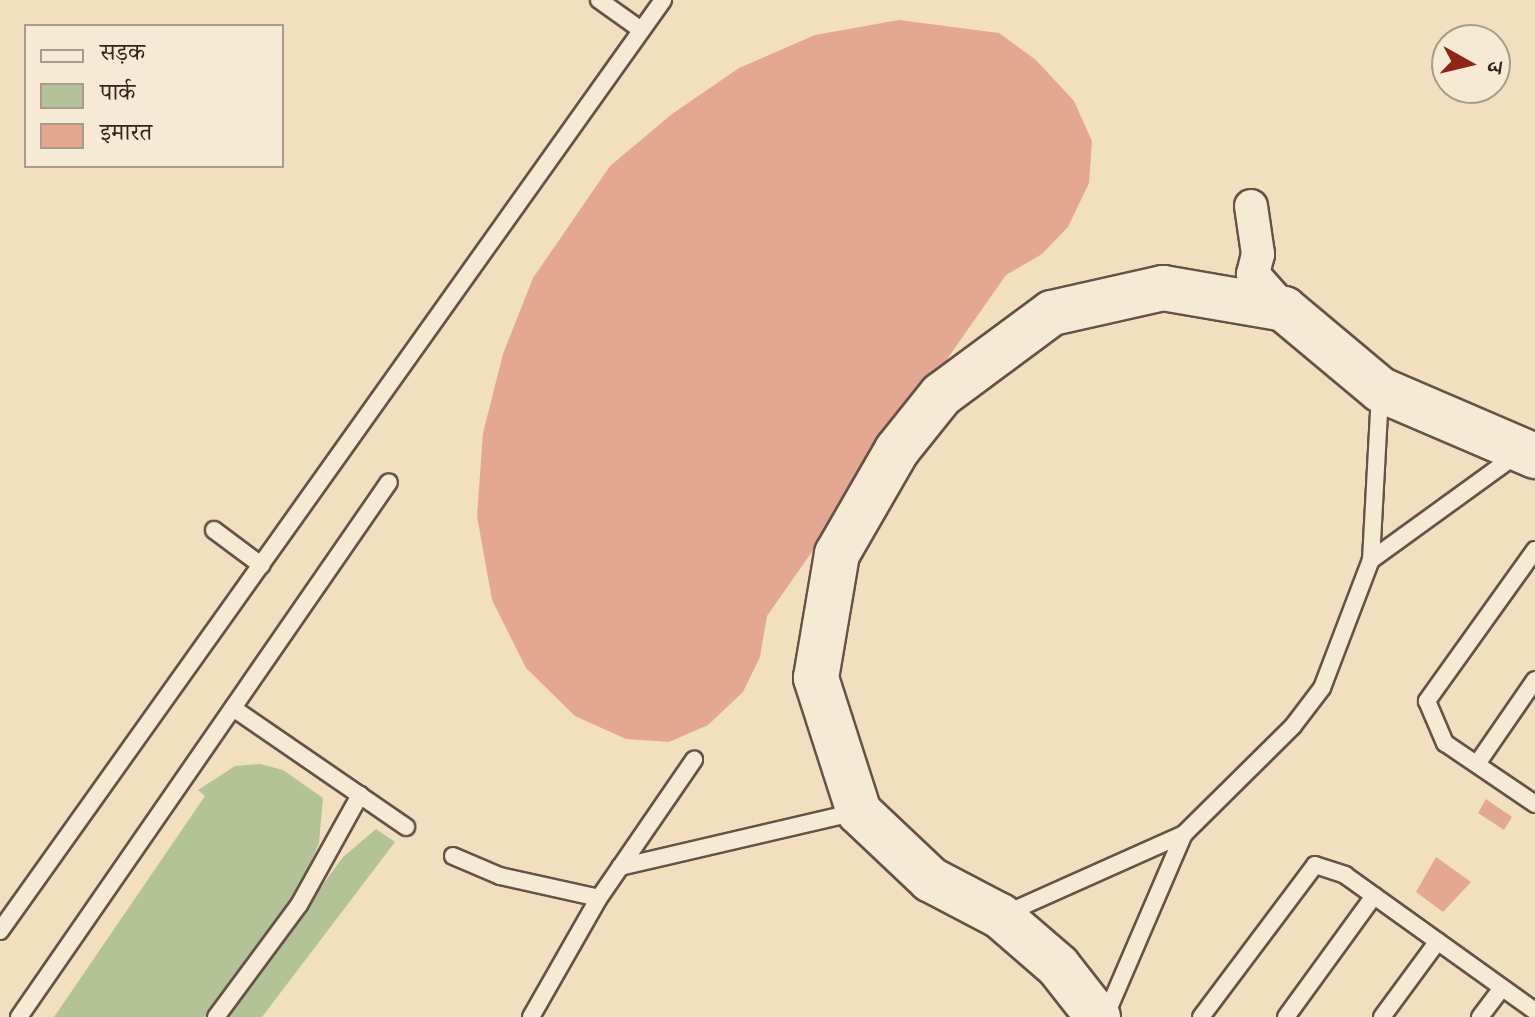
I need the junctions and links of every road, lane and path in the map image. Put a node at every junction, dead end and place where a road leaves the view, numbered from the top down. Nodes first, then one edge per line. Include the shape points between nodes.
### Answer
1 (599, 0) edge
2 (663, 0) edge
3 (641, 30) junction
4 (1251, 206) dead end
5 (1284, 309) junction
6 (1381, 390) junction
7 (1528, 453) edge
8 (389, 482) dead end
9 (214, 530) dead end
10 (1535, 550) edge
11 (1371, 560) junction
12 (261, 565) junction
13 (1535, 680) edge
14 (233, 708) junction
15 (694, 760) dead end
16 (1477, 764) junction
17 (360, 795) junction
18 (1535, 804) edge
19 (859, 812) junction
20 (406, 827) dead end
21 (1184, 834) junction
22 (453, 856) dead end
23 (620, 867) junction
24 (1374, 896) junction
25 (599, 898) junction
26 (1000, 916) junction
27 (0, 931) edge
28 (1438, 941) junction
29 (1502, 988) junction
30 (1535, 1011) edge
31 (19, 1017) edge
32 (216, 1017) edge
33 (531, 1017) edge
34 (1098, 1017) edge
35 (1105, 1017) edge
36 (1201, 1017) edge
37 (1286, 1017) edge
38 (1382, 1017) edge
39 (1480, 1017) edge

1 - 3 lane
2 - 3 lane
3 - 12 lane
4 - 5 street via 1258,254 1253,274
5 - 6 street
5 - 19 street via 1163,288 1052,313 941,395 897,450 837,554 816,678
6 - 7 street
6 - 11 lane
7 - 11 lane
8 - 14 lane
9 - 12 lane
10 - 16 lane via 1427,701 1445,743
11 - 21 lane via 1322,688 1293,726
12 - 27 lane
13 - 16 lane
14 - 17 lane
14 - 31 lane
15 - 23 lane
16 - 18 lane
17 - 20 lane
17 - 32 lane via 299,905
19 - 23 lane
19 - 26 street via 931,880
21 - 26 lane
21 - 35 lane
22 - 25 lane via 500,876
23 - 25 lane
24 - 28 lane
24 - 36 lane via 1345,875 1315,865
24 - 37 lane
25 - 33 lane
26 - 34 street via 1058,966
28 - 29 lane
28 - 38 lane
29 - 30 lane
29 - 39 lane

